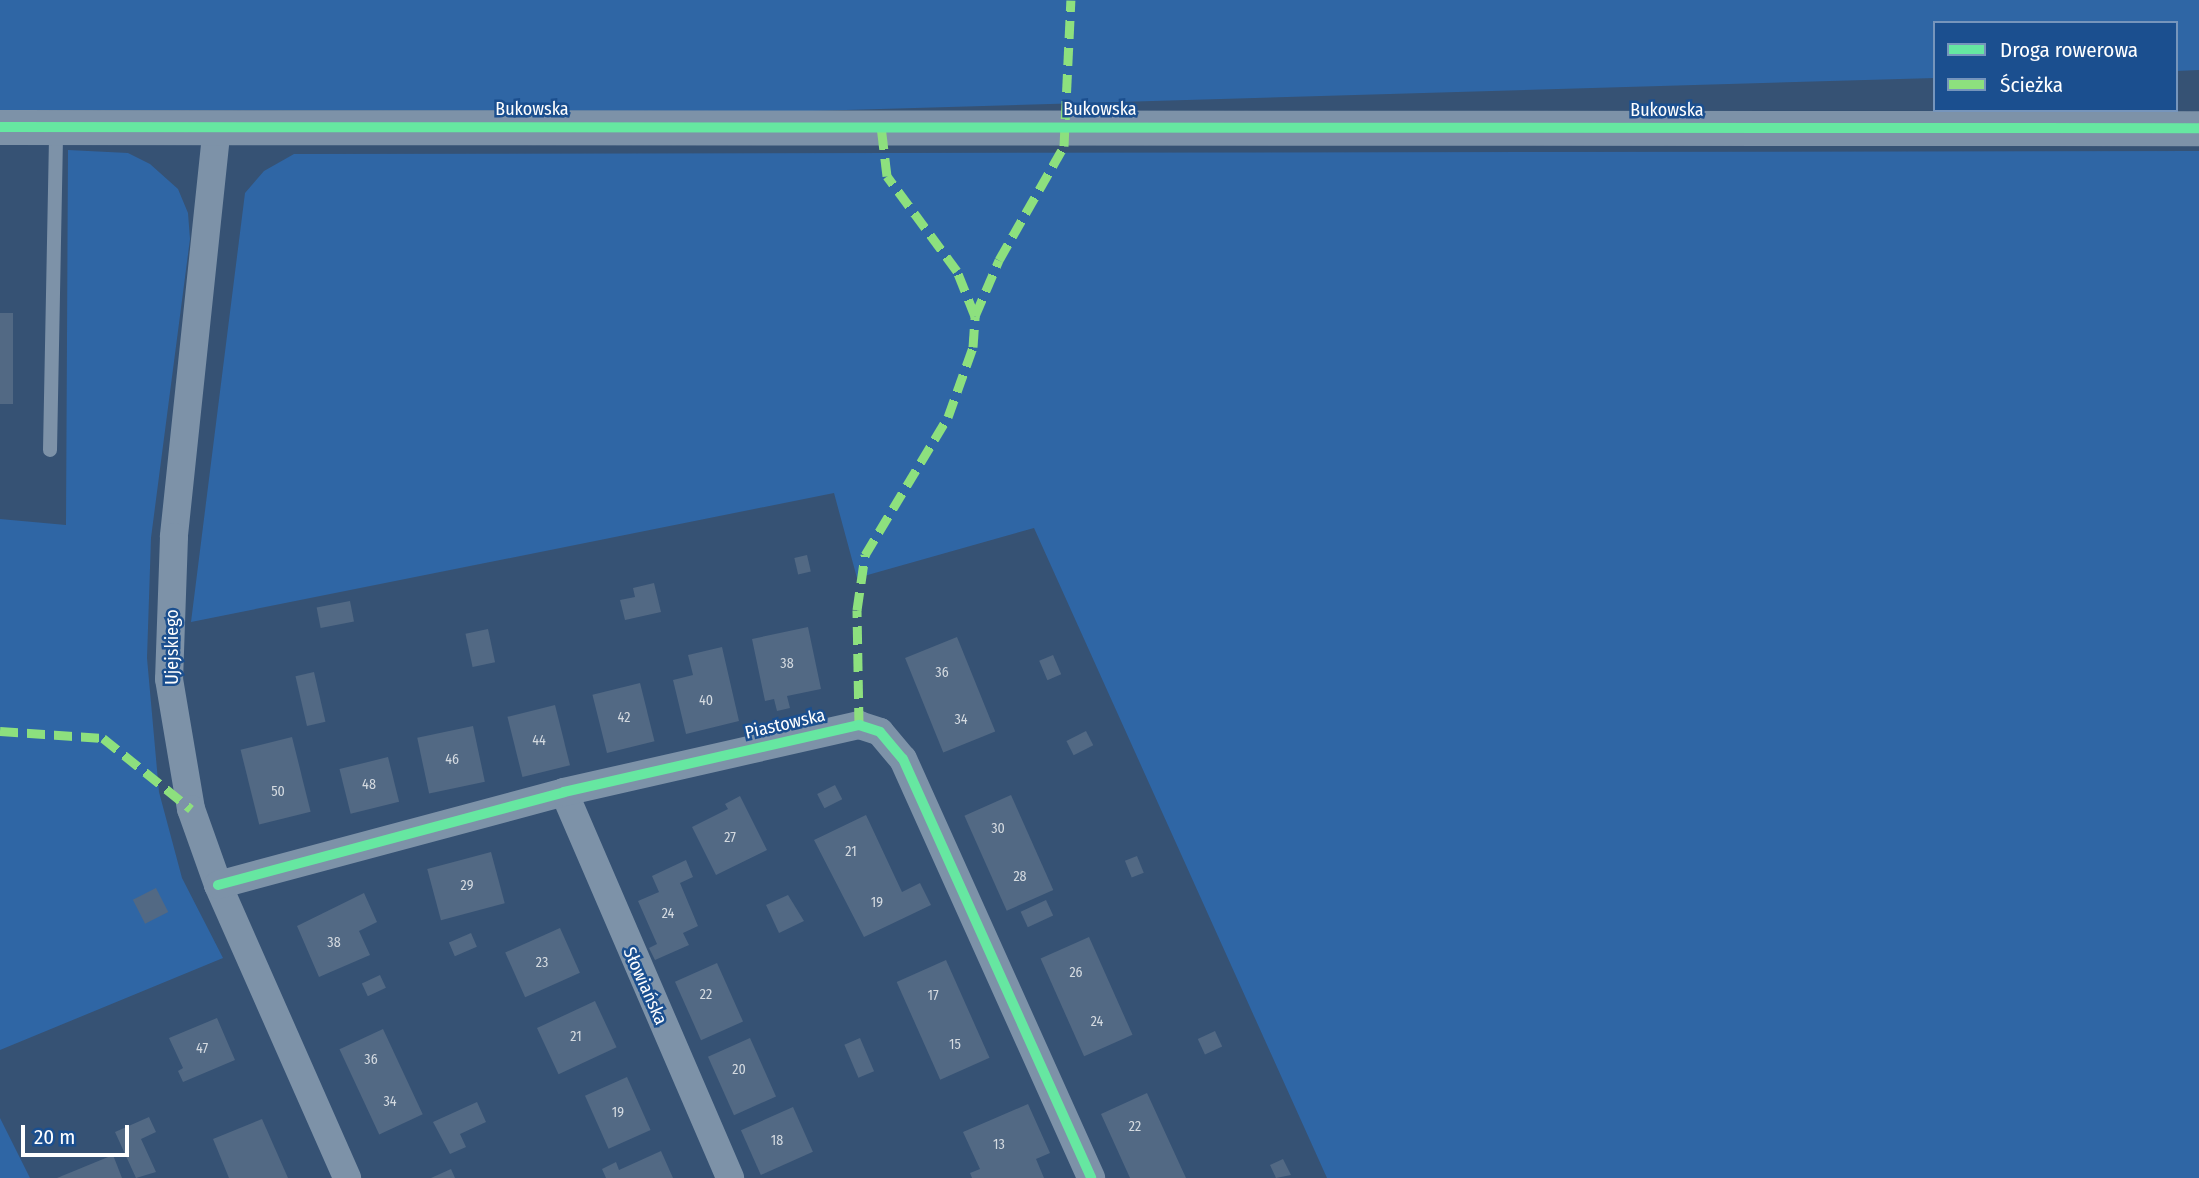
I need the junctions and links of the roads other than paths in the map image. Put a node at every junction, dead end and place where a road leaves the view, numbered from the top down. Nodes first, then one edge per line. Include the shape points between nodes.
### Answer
1 (217, 126) junction
2 (0, 127) edge
3 (57, 127) junction
4 (2199, 128) edge
5 (50, 450) dead end
6 (564, 792) junction
7 (218, 885) junction
8 (348, 1178) edge
9 (730, 1178) edge
10 (1091, 1178) edge

1 - 3 street, Bukowska
1 - 4 street, Bukowska
1 - 7 street, Ujejskiego via 174,537 169,679 191,808
2 - 3 street, Bukowska
3 - 5 lane
6 - 7 street, Piastowska
6 - 9 street, Słowiańska
6 - 10 street, Piastowska via 859,725 880,732 903,759
7 - 8 street, Ujejskiego

